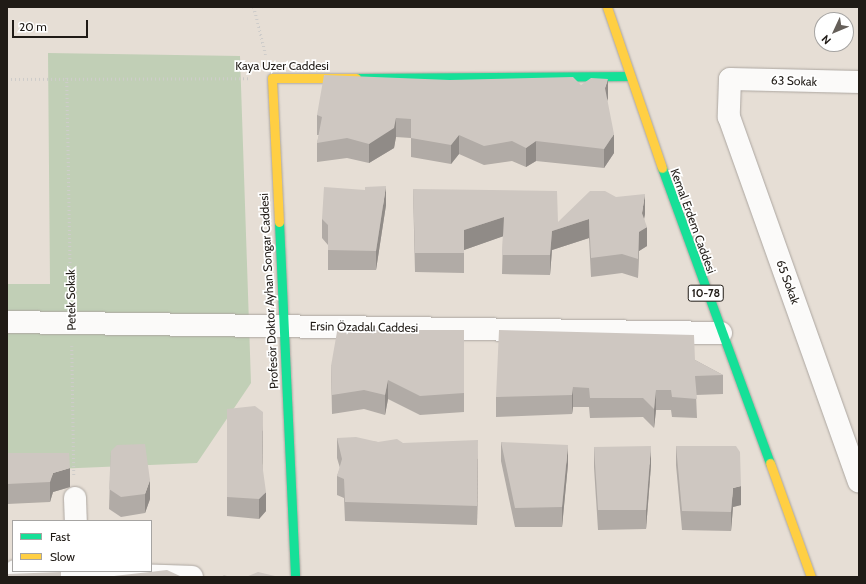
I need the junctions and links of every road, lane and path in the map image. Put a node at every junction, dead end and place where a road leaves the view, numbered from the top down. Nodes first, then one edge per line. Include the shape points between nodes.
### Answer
1 (254, 7) edge
2 (607, 7) edge
3 (629, 76) junction
4 (67, 78) junction
5 (272, 78) junction
6 (7, 79) edge
7 (730, 79) joint
8 (859, 82) edge
9 (7, 322) edge
10 (72, 322) junction
11 (282, 326) junction
12 (721, 333) junction
13 (859, 482) edge
14 (75, 498) joint
15 (76, 520) edge
16 (35, 572) edge
17 (78, 574) edge
18 (192, 577) edge
19 (295, 577) edge
20 (811, 577) edge

1 - 5 path
2 - 3 street, Kemal Erdem Caddesi / 10-78
3 - 5 street, Kaya Uzer Caddesi
3 - 12 street, Kemal Erdem Caddesi / 10-78
4 - 5 path, Kaya Uzer Caddesi
4 - 6 path, Kaya Uzer Caddesi
4 - 10 path, Petek Sokak
5 - 11 street, Profesör Doktor Ayhan Songar Caddesi
7 - 8 street, 63 Sokak
7 - 13 street, 65 Sokak via 729,117
9 - 10 street, Ersin Özadalı Caddesi
10 - 11 street, Ersin Özadalı Caddesi
10 - 14 path, Petek Sokak
11 - 12 street, Ersin Özadalı Caddesi
11 - 19 street, Profesör Doktor Ayhan Songar Caddesi
12 - 20 street, Kemal Erdem Caddesi / 10-78
14 - 15 street
16 - 17 street
17 - 18 street

